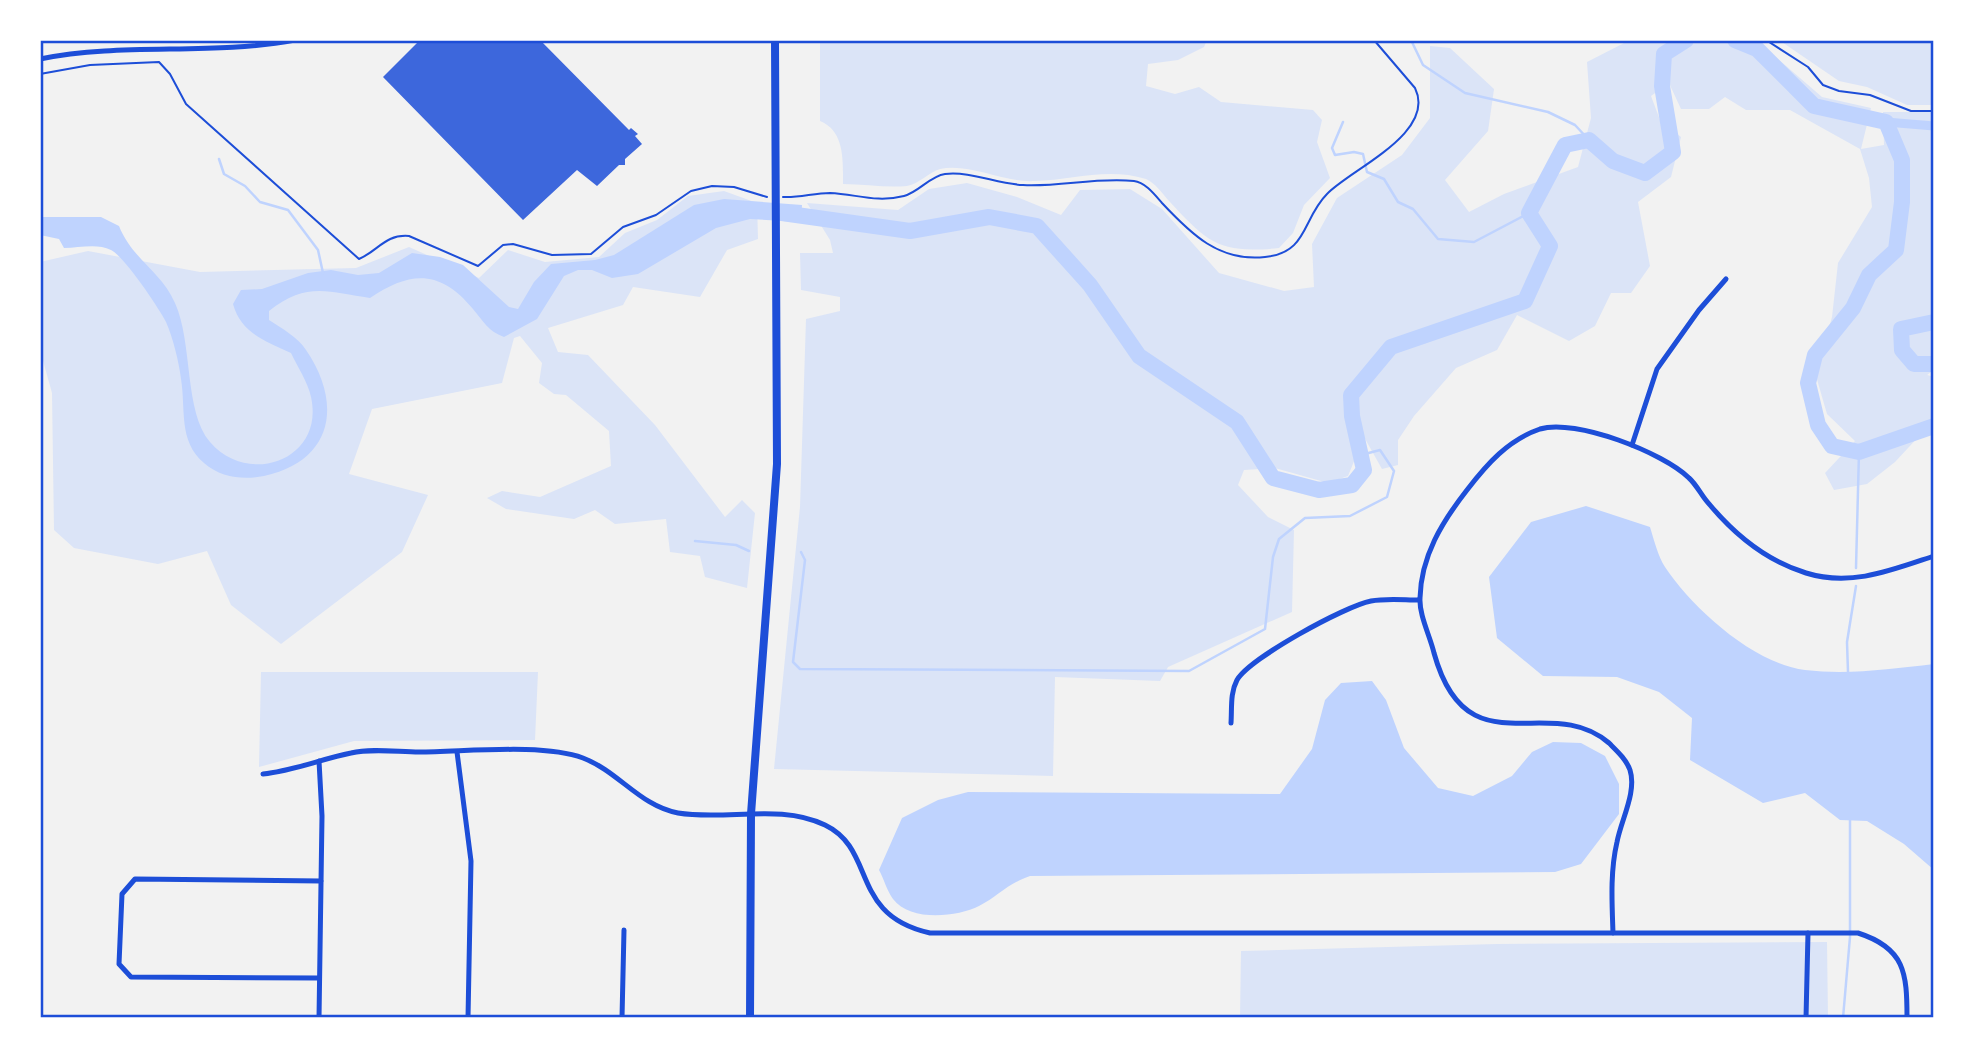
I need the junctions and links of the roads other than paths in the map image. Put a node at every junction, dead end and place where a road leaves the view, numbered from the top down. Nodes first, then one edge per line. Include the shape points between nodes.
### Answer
1 (295, 40) edge
2 (775, 40) edge
3 (40, 59) edge
4 (1726, 279) dead end
5 (1632, 445) junction
6 (1934, 556) edge
7 (1419, 600) junction
8 (1231, 723) dead end
9 (457, 752) junction
10 (319, 761) junction
11 (263, 774) dead end
12 (751, 814) junction
13 (321, 881) junction
14 (624, 930) dead end
15 (1613, 933) junction
16 (1808, 933) junction
17 (319, 978) junction
18 (319, 1018) edge
19 (468, 1018) edge
20 (622, 1018) edge
21 (750, 1018) edge
22 (1806, 1018) edge
23 (1908, 1018) edge

1 - 3 street via 236,47 75,52
2 - 12 main road via 776,502
4 - 5 street via 1657,369
5 - 6 street via 1690,478 1737,534 1770,559 1808,574 1844,579 1879,575
5 - 7 street via 1574,429 1544,428 1522,436 1491,459 1445,518 1427,554
7 - 8 street via 1370,601 1324,620 1250,667 1232,692
7 - 15 street via 1437,664 1454,699 1471,714 1498,723 1571,726 1595,732 1620,753 1630,771 1630,793 1616,842
9 - 10 street via 354,752
9 - 12 street via 551,751 584,758 648,803 668,810
9 - 19 street via 471,861
10 - 11 street
10 - 13 street
12 - 15 street via 794,816 827,826 849,847 870,894 886,914 908,929 930,933
12 - 21 main road
13 - 17 street
13 - 17 street via 135,879 122,894 119,964 131,977
14 - 20 street
15 - 16 street
16 - 22 street
16 - 23 street via 1858,933 1878,939 1894,953 1904,971
17 - 18 street

